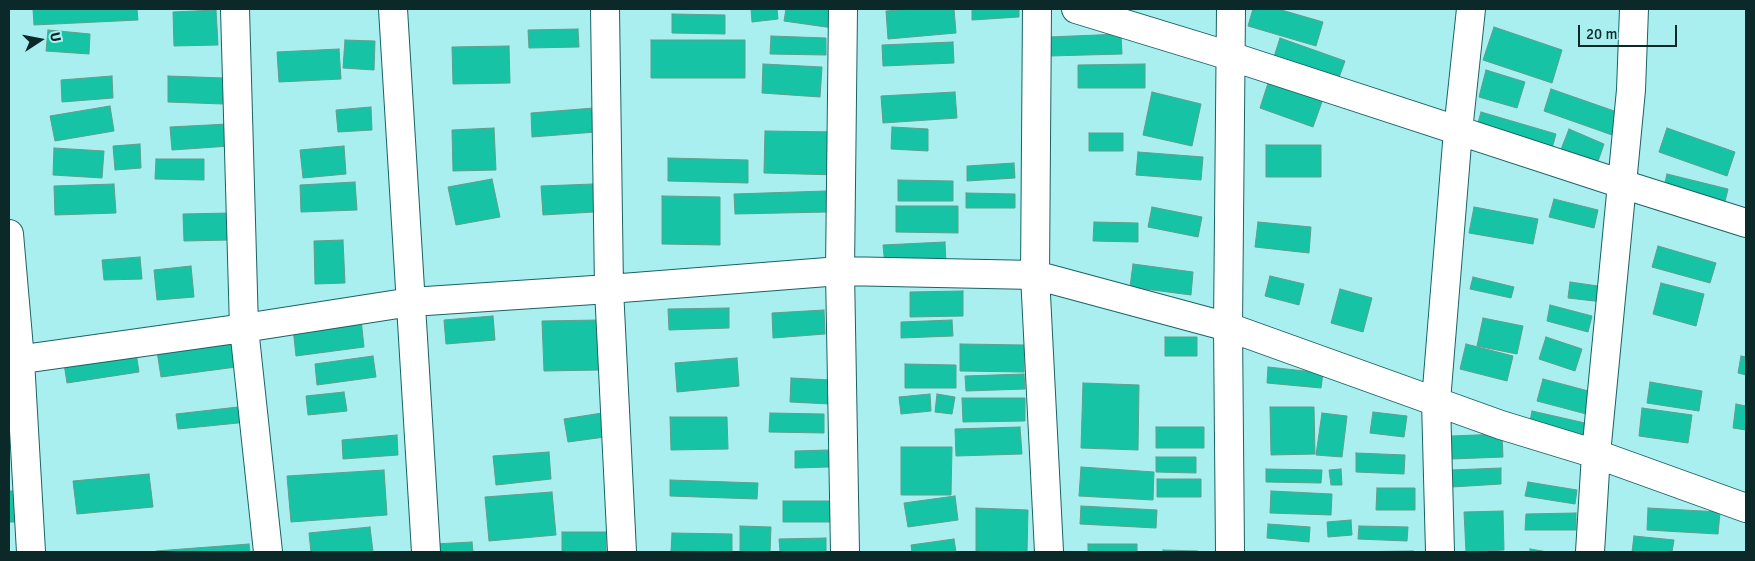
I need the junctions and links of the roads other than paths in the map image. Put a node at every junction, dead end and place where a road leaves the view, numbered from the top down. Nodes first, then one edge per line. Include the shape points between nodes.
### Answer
1 (235, 9) edge
2 (393, 9) edge
3 (605, 9) edge
4 (843, 9) edge
5 (1037, 9) edge
6 (1076, 9) edge
7 (1231, 9) edge
8 (1471, 9) edge
9 (1634, 9) edge
10 (1230, 56) junction
11 (1458, 131) junction
12 (1622, 184) junction
13 (1746, 224) edge
14 (9, 234) edge
15 (840, 271) junction
16 (1035, 275) junction
17 (609, 289) junction
18 (411, 302) junction
19 (1228, 327) junction
20 (244, 328) junction
21 (14, 360) edge
22 (1436, 401) junction
23 (1596, 454) junction
24 (1746, 508) edge
25 (31, 552) edge
26 (268, 552) edge
27 (426, 552) edge
28 (622, 552) edge
29 (845, 552) edge
30 (1049, 552) edge
31 (1230, 552) edge
32 (1440, 552) edge
33 (1590, 552) edge

1 - 20 street
2 - 18 street
3 - 17 street
4 - 15 street
5 - 16 street
6 - 10 street
7 - 10 street
8 - 11 street
9 - 12 street via 1631,90
10 - 11 street
10 - 19 street
11 - 12 street
11 - 22 street
12 - 13 street
12 - 23 street
14 - 21 street
15 - 16 street
15 - 17 street
15 - 29 street
16 - 19 street
16 - 30 street
17 - 18 street
17 - 28 street
18 - 20 street
18 - 27 street
19 - 22 street
19 - 31 street
20 - 21 street
20 - 26 street
21 - 25 street
22 - 23 street
22 - 32 street
23 - 24 street
23 - 33 street

